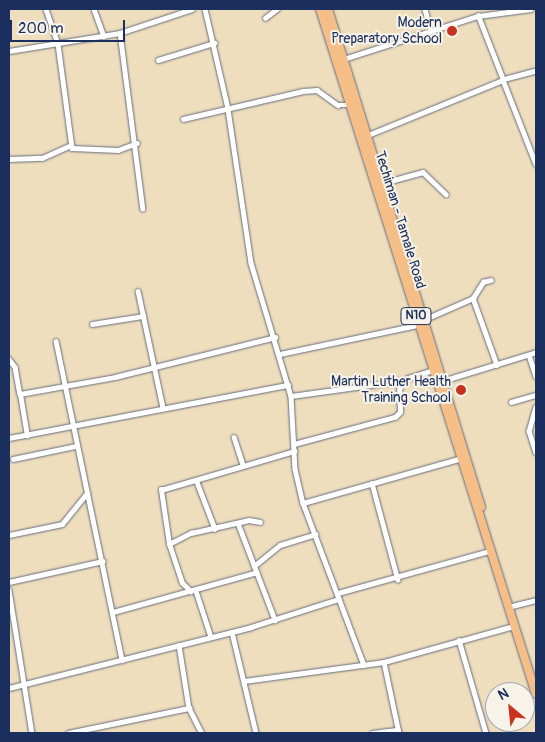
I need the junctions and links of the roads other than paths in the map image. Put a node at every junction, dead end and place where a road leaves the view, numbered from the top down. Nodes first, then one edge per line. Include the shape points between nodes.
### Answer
1 (46, 9) edge
2 (94, 9) edge
3 (192, 9) edge
4 (205, 9) edge
5 (277, 9) edge
6 (320, 9) edge
7 (328, 9) edge
8 (425, 9) edge
9 (531, 9) edge
10 (478, 16) junction
11 (265, 18) dead end
12 (432, 30) junction
13 (120, 33) junction
14 (104, 36) junction
15 (214, 43) junction
16 (58, 44) junction
17 (9, 51) edge
18 (344, 59) junction
19 (158, 60) dead end
20 (536, 71) edge
21 (503, 80) junction
22 (351, 105) junction
23 (228, 109) junction
24 (183, 119) dead end
25 (368, 135) junction
26 (137, 143) junction
27 (71, 145) junction
28 (9, 159) edge
29 (536, 165) edge
30 (383, 183) junction
31 (446, 194) dead end
32 (143, 209) dead end
33 (491, 280) dead end
34 (138, 291) dead end
35 (473, 298) junction
36 (143, 316) junction
37 (421, 322) junction
38 (92, 324) dead end
39 (275, 337) junction
40 (56, 340) dead end
41 (536, 352) edge
42 (280, 354) junction
43 (529, 355) junction
44 (9, 359) edge
45 (497, 365) junction
46 (155, 367) junction
47 (432, 370) junction
48 (536, 376) edge
49 (399, 380) junction
50 (442, 381) junction
51 (62, 384) junction
52 (288, 385) junction
53 (20, 394) junction
54 (536, 395) edge
55 (291, 396) junction
56 (511, 402) dead end
57 (536, 407) edge
58 (163, 408) junction
59 (71, 427) junction
60 (27, 436) junction
61 (234, 437) dead end
62 (9, 438) edge
63 (294, 444) junction
64 (76, 446) junction
65 (294, 451) junction
66 (536, 452) edge
67 (13, 459) dead end
68 (459, 459) junction
69 (243, 465) junction
70 (197, 482) junction
71 (372, 483) junction
72 (87, 493) junction
73 (303, 503) junction
74 (260, 522) dead end
75 (238, 523) junction
76 (215, 529) junction
77 (315, 534) junction
78 (9, 535) edge
79 (169, 544) junction
80 (489, 552) junction
81 (104, 560) junction
82 (254, 566) junction
83 (258, 572) junction
84 (398, 580) junction
85 (500, 581) junction
86 (9, 582) edge
87 (9, 590) edge
88 (194, 591) junction
89 (339, 596) junction
90 (536, 600) edge
91 (508, 606) junction
92 (113, 612) junction
93 (275, 620) junction
94 (514, 626) junction
95 (232, 632) junction
96 (211, 637) junction
97 (459, 640) junction
98 (179, 645) junction
99 (122, 660) junction
100 (384, 662) junction
101 (364, 665) junction
102 (528, 672) junction
103 (536, 672) edge
104 (244, 681) junction
105 (24, 684) junction
106 (9, 688) edge
107 (536, 694) edge
108 (189, 708) junction
109 (398, 732) edge
110 (27, 733) edge
111 (32, 733) edge
112 (68, 733) edge
113 (202, 733) edge
114 (256, 733) edge
115 (372, 733) edge
116 (486, 733) edge

1 - 16 street
2 - 14 street
3 - 13 street
4 - 15 street
5 - 11 street
6 - 22 highway, Techiman - Tamale Road / N10
7 - 18 highway, Techiman - Tamale Road / N10
8 - 12 street
9 - 10 street
10 - 12 street
10 - 21 street
12 - 18 street
13 - 14 street
13 - 26 street
14 - 16 street
15 - 19 street
15 - 23 street
16 - 17 street
16 - 27 street
18 - 25 highway, Techiman - Tamale Road / N10
20 - 21 street
21 - 25 street
21 - 29 street
22 - 23 street via 338,105 317,90
22 - 37 highway, Techiman - Tamale Road / N10
23 - 24 street
23 - 39 street via 251,263
25 - 30 highway, Techiman - Tamale Road / N10
26 - 27 street via 118,150 80,152
26 - 32 street
27 - 28 street via 42,158
30 - 31 street via 423,172
30 - 37 highway, Techiman - Tamale Road / N10
33 - 35 street via 483,282
34 - 36 street
35 - 37 street
35 - 45 street
36 - 38 street
36 - 46 street
37 - 42 street
37 - 47 highway, Techiman - Tamale Road / N10
37 - 50 highway, Techiman - Tamale Road / N10
39 - 42 street
39 - 46 street
40 - 51 street
41 - 43 street
42 - 52 street
43 - 45 street
43 - 48 street
44 - 53 street via 15,367
45 - 50 street
46 - 51 street
46 - 58 street
47 - 49 street
47 - 68 highway, Techiman - Tamale Road / N10
49 - 55 street
49 - 63 street via 400,412 396,417
50 - 85 highway, Techiman - Tamale Road / N10
51 - 53 street
51 - 59 street
52 - 55 street
52 - 58 street
53 - 60 street
54 - 56 street
55 - 63 street
57 - 66 street via 529,430
58 - 59 street
59 - 60 street
59 - 64 street
60 - 62 street
61 - 69 street
63 - 65 street
64 - 67 street
64 - 72 street
65 - 69 street
65 - 73 street
68 - 71 street
68 - 80 highway, Techiman - Tamale Road / N10
69 - 70 street
70 - 76 street
70 - 79 street via 161,490
71 - 73 street
71 - 84 street
72 - 78 street via 62,524
72 - 81 street
73 - 77 street
74 - 75 street
75 - 76 street
75 - 82 street
76 - 79 street
77 - 82 street via 280,545
77 - 89 street
79 - 88 street via 182,584
80 - 84 street
80 - 85 highway, Techiman - Tamale Road / N10
81 - 86 street
81 - 92 street
82 - 83 street
83 - 88 street
83 - 93 street
84 - 89 street
85 - 91 highway, Techiman - Tamale Road / N10
87 - 105 street
88 - 92 street
88 - 96 street
89 - 93 street
89 - 101 street
90 - 91 street
91 - 94 highway, Techiman - Tamale Road / N10
92 - 99 street
93 - 95 street
94 - 97 street
94 - 102 highway, Techiman - Tamale Road / N10
95 - 96 street
95 - 104 street
96 - 98 street
97 - 100 street
97 - 116 street
98 - 99 street
98 - 108 street
99 - 105 street
100 - 101 street
100 - 109 street
101 - 104 street
102 - 103 street
102 - 107 highway, Techiman - Tamale Road / N10
104 - 114 street
105 - 106 street
105 - 111 street
108 - 112 street
108 - 113 street
109 - 115 street
110 - 111 street

